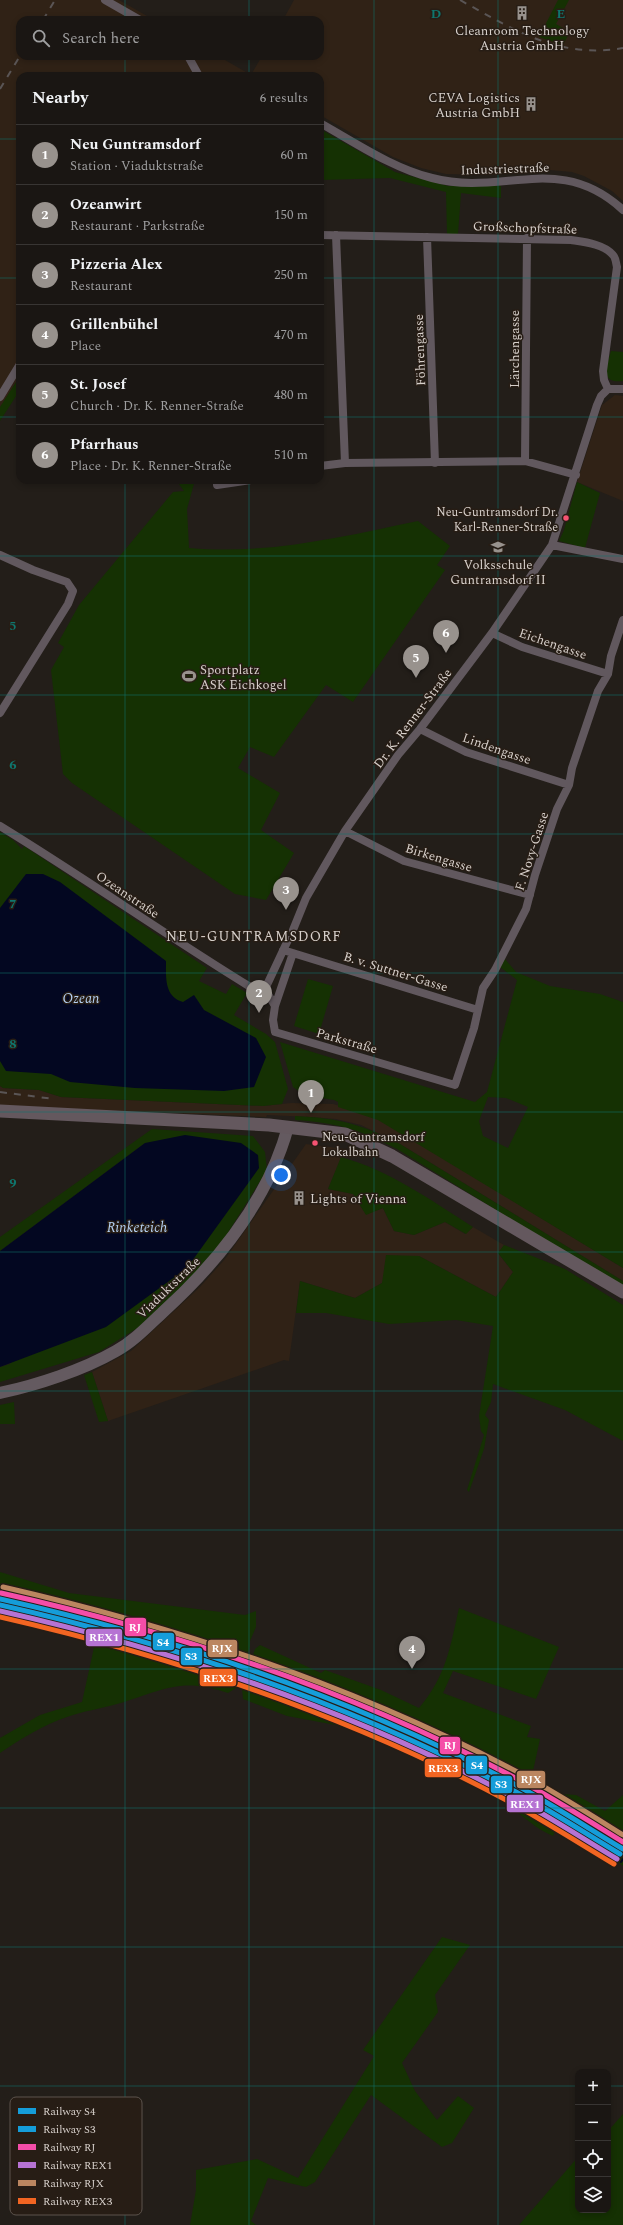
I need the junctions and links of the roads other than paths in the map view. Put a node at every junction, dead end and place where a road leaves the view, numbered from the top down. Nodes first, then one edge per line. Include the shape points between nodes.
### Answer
1 (105, 0) edge
2 (133, 16) edge
3 (190, 60) edge
4 (197, 72) edge
5 (324, 125) edge
6 (623, 210) edge
7 (324, 235) edge
8 (336, 235) junction
9 (427, 237) junction
10 (527, 238) junction
11 (16, 371) edge
12 (608, 389) junction
13 (623, 390) edge
14 (0, 397) edge
15 (525, 461) junction
16 (345, 463) junction
17 (435, 463) junction
18 (324, 466) edge
19 (576, 475) junction
20 (224, 484) edge
21 (217, 485) dead end
22 (552, 545) junction
23 (0, 555) edge
24 (623, 559) edge
25 (623, 620) edge
26 (492, 632) junction
27 (608, 674) junction
28 (0, 713) edge
29 (420, 729) junction
30 (569, 785) junction
31 (0, 826) edge
32 (345, 831) junction
33 (530, 895) junction
34 (293, 930) dead end
35 (288, 940) dead end
36 (283, 950) junction
37 (293, 953) junction
38 (265, 989) junction
39 (275, 1006) junction
40 (478, 1010) junction
41 (455, 1085) joint
42 (0, 1111) edge
43 (288, 1127) junction
44 (623, 1292) edge
45 (0, 1393) edge

1 - 2 street
3 - 4 street
5 - 6 street, Industriestraße via 385,160 432,178 451,182 543,178 570,180 594,188
7 - 8 street, Großschopfstraße
8 - 9 street, Großschopfstraße
8 - 16 street
9 - 10 street, Großschopfstraße
9 - 17 street, Föhrengasse
10 - 12 street, Großschopfstraße via 586,242 614,256 617,267 603,371
10 - 15 street, Lärchengasse
11 - 14 street
12 - 13 street
12 - 19 street, Dr. K. Renner-Straße via 597,405
15 - 17 street
15 - 19 street
16 - 17 street
16 - 18 street
19 - 22 street, Dr. K. Renner-Straße
20 - 21 street
22 - 24 street
22 - 26 street, Dr. K. Renner-Straße
23 - 28 street via 67,582 73,590 68,604
25 - 27 street, F. Novy-Gasse
26 - 27 street, Eichengasse via 522,647
26 - 29 street, Dr. K. Renner-Straße
27 - 30 street, F. Novy-Gasse via 598,691 572,768
29 - 30 street, Lindengasse via 466,752
29 - 32 street, Dr. K. Renner-Straße via 398,755
30 - 33 street, F. Novy-Gasse via 557,808
31 - 38 street, Ozeanstraße via 186,948 252,988
32 - 33 street, Birkengasse via 404,861
32 - 34 street, Dr. K. Renner-Straße via 306,898
33 - 40 street, F. Novy-Gasse via 522,917 483,988
35 - 36 street
36 - 37 street, B. v. Suttner-Gasse
36 - 38 street
37 - 39 street
37 - 40 street, B. v. Suttner-Gasse
38 - 39 street
39 - 41 street, Parkstraße via 275,1032
40 - 41 street, F. Novy-Gasse
42 - 43 main road via 170,1118
43 - 44 main road via 336,1132 369,1144
43 - 45 street, Viaduktstraße via 276,1166 232,1237 208,1268 138,1336 116,1351 40,1382

